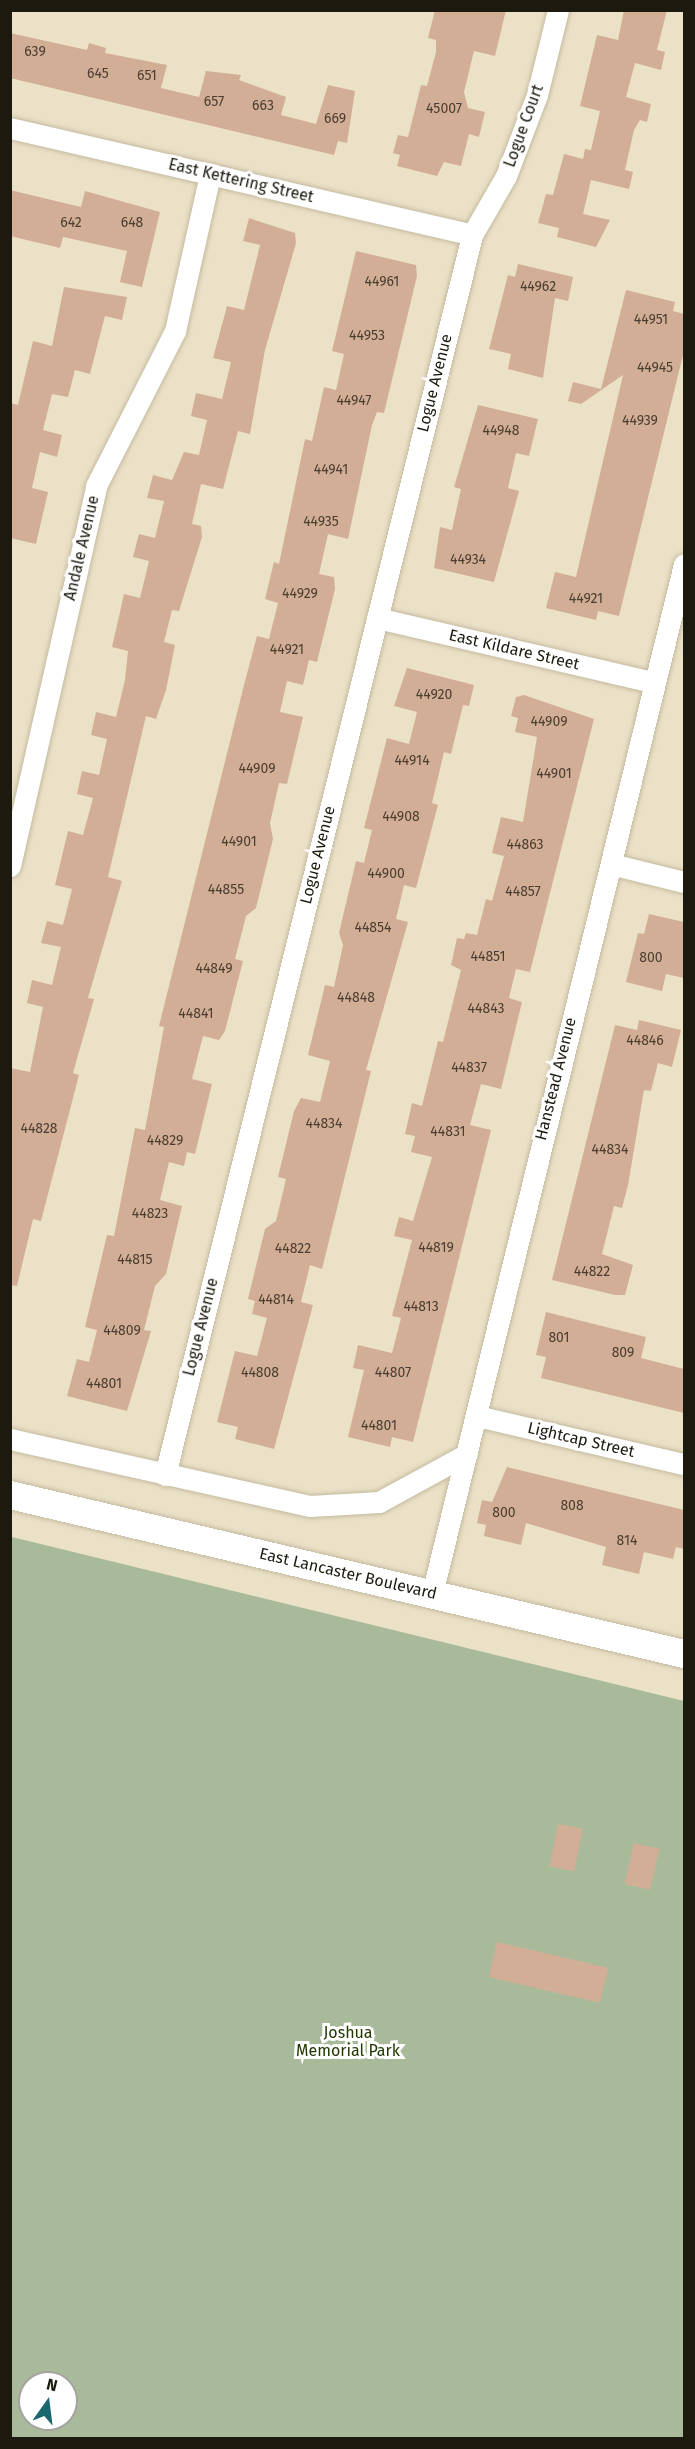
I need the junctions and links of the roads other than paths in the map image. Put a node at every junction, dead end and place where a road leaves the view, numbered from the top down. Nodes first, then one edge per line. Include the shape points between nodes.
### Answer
1 (558, 10) edge
2 (10, 128) edge
3 (210, 174) junction
4 (472, 235) junction
5 (684, 564) edge
6 (377, 618) junction
7 (652, 682) junction
8 (611, 864) junction
9 (10, 866) edge
10 (684, 882) edge
11 (477, 1416) junction
12 (10, 1439) edge
13 (467, 1454) junction
14 (684, 1464) edge
15 (165, 1475) junction
16 (10, 1495) edge
17 (432, 1594) junction
18 (684, 1654) edge

1 - 4 street, Logue Court via 537,95 506,176
2 - 3 street, East Kettering Street
3 - 4 street, East Kettering Street
3 - 9 street, Andale Avenue via 175,331 96,486
4 - 6 street, Logue Avenue
5 - 7 street, Hanstead Avenue
6 - 7 street, East Kildare Street
6 - 15 street, Logue Avenue
7 - 8 street, Hanstead Avenue
8 - 10 street
8 - 11 street, Hanstead Avenue
11 - 13 street, Hanstead Avenue
11 - 14 street, Lightcap Street
12 - 15 street
13 - 15 street via 379,1502 310,1506
13 - 17 street, Hanstead Avenue
16 - 17 main road, East Lancaster Boulevard
17 - 18 main road, East Lancaster Boulevard

